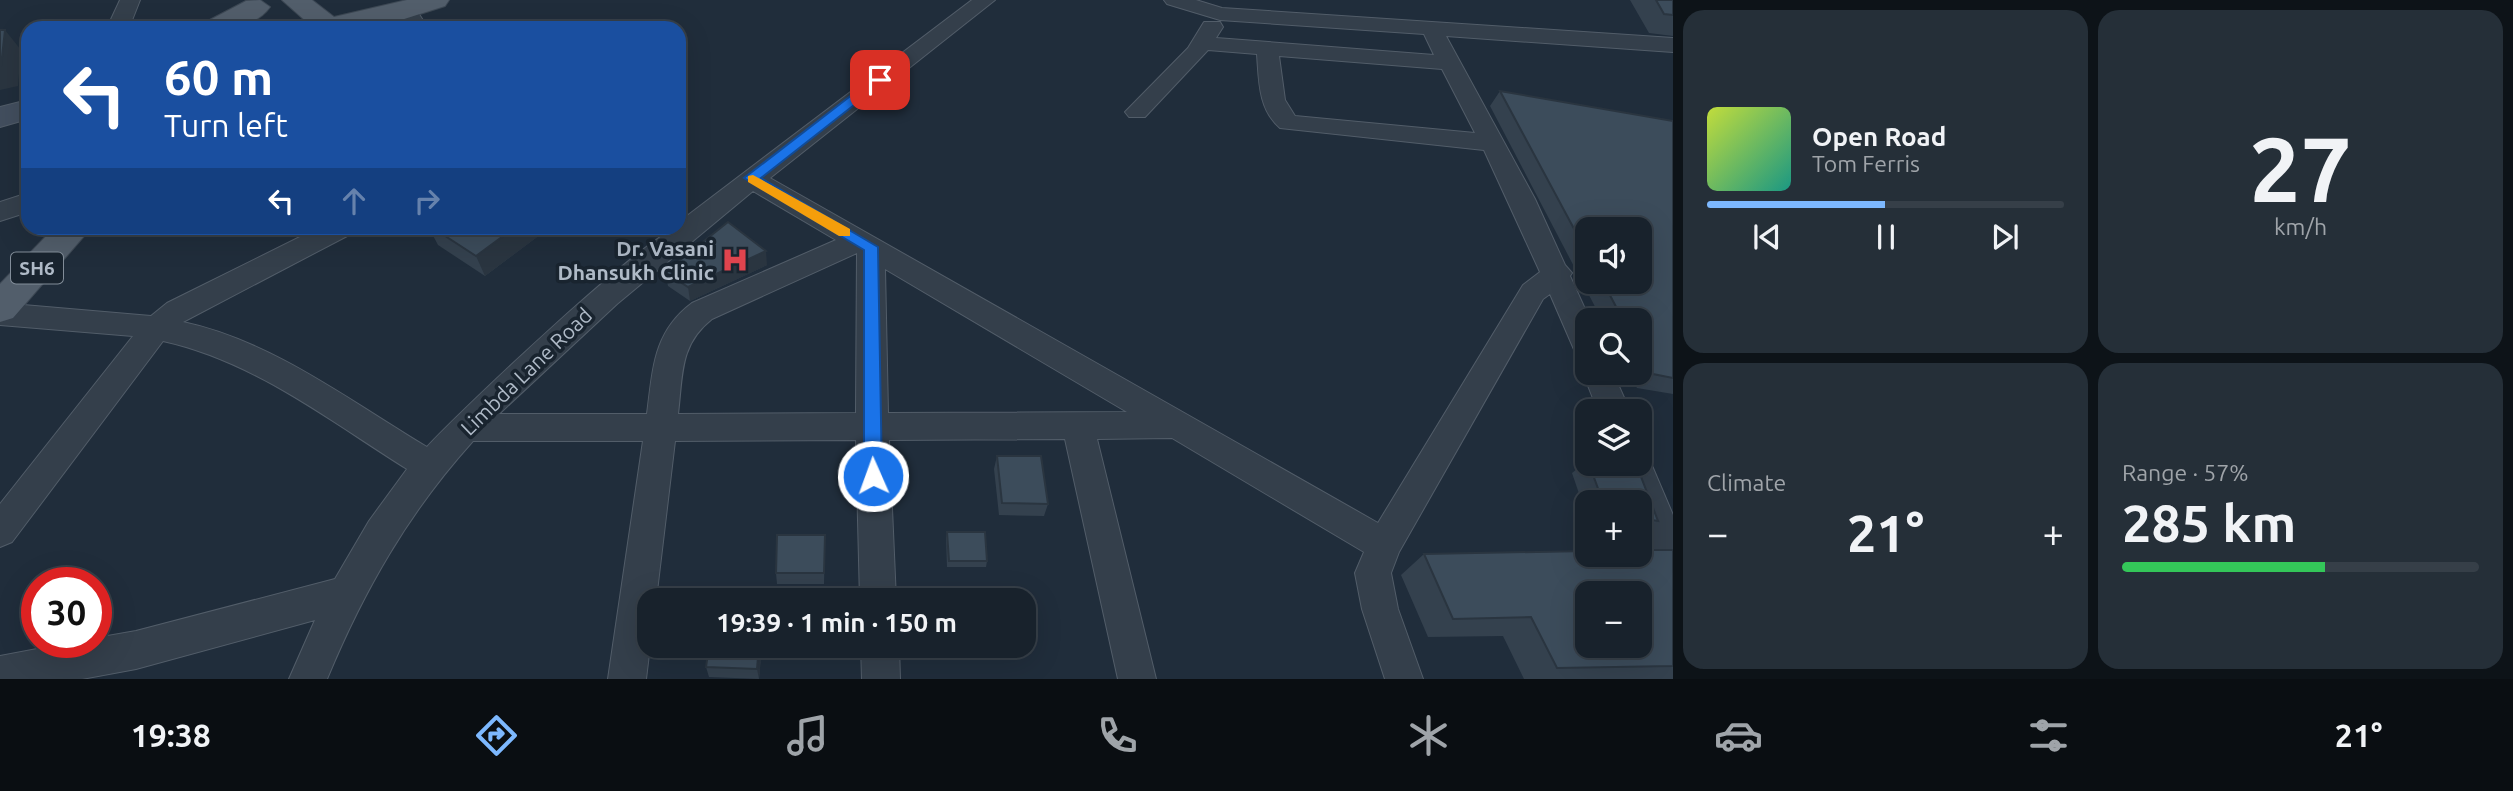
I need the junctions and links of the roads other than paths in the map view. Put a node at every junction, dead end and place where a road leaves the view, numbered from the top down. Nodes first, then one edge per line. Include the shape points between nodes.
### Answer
1 (130, 0) edge
2 (289, 0) edge
3 (295, 0) edge
4 (436, 0) edge
5 (985, 0) edge
6 (1174, 0) edge
7 (1228, 7) edge
8 (261, 12) edge
9 (412, 18) edge
10 (121, 21) edge
11 (236, 21) edge
12 (353, 21) edge
13 (1431, 28) junction
14 (1202, 43) junction
15 (1673, 45) edge
16 (1266, 48) junction
17 (1449, 63) junction
18 (21, 111) edge
19 (1137, 112) dead end
20 (0, 117) edge
21 (21, 123) edge
22 (0, 129) edge
23 (1493, 143) junction
24 (751, 178) junction
25 (21, 204) edge
26 (0, 212) edge
27 (686, 229) edge
28 (36, 235) edge
29 (68, 235) edge
30 (326, 235) edge
31 (679, 235) edge
32 (865, 244) junction
33 (0, 273) edge
34 (1558, 273) junction
35 (0, 308) edge
36 (0, 314) edge
37 (1575, 316) edge
38 (155, 330) junction
39 (1078, 425) junction
40 (1177, 425) junction
41 (872, 426) junction
42 (662, 427) junction
43 (466, 428) junction
44 (430, 466) junction
45 (1640, 476) edge
46 (0, 531) edge
47 (1384, 545) junction
48 (1673, 557) edge
49 (878, 588) edge
50 (348, 593) junction
51 (880, 658) edge
52 (0, 675) edge
53 (309, 679) edge
54 (627, 679) edge
55 (881, 679) edge
56 (1136, 679) edge
57 (1404, 679) edge

1 - 10 street
2 - 8 main road
3 - 12 main road
4 - 9 main road
5 - 24 street, Limbda Lane Road
6 - 7 street
7 - 13 street
7 - 14 street
8 - 11 main road
9 - 12 main road
13 - 15 street
13 - 17 street
14 - 16 street
14 - 19 street
16 - 17 street
16 - 23 street via 1277,110 1288,123
17 - 23 street
18 - 20 main road
21 - 22 main road
23 - 34 street
24 - 27 street, Limbda Lane Road
24 - 32 street
25 - 26 street
28 - 33 main road, SH6
29 - 35 main road, SH6
30 - 38 street via 177,311
31 - 43 street, Limbda Lane Road via 632,272
32 - 40 street
32 - 41 street
32 - 42 street via 702,311 685,324 671,350
34 - 37 street
34 - 47 street via 1532,292
36 - 38 street
38 - 44 street via 211,342 272,371
38 - 46 street
39 - 40 street
39 - 41 street
39 - 56 street
40 - 47 street
41 - 42 street
41 - 49 street
42 - 43 street
42 - 54 street
43 - 44 street, Limbda Lane Road
44 - 50 street, Limbda Lane Road via 381,532
45 - 48 street
47 - 57 street via 1373,573
50 - 52 street via 136,650
50 - 53 street, Limbda Lane Road
51 - 55 street

